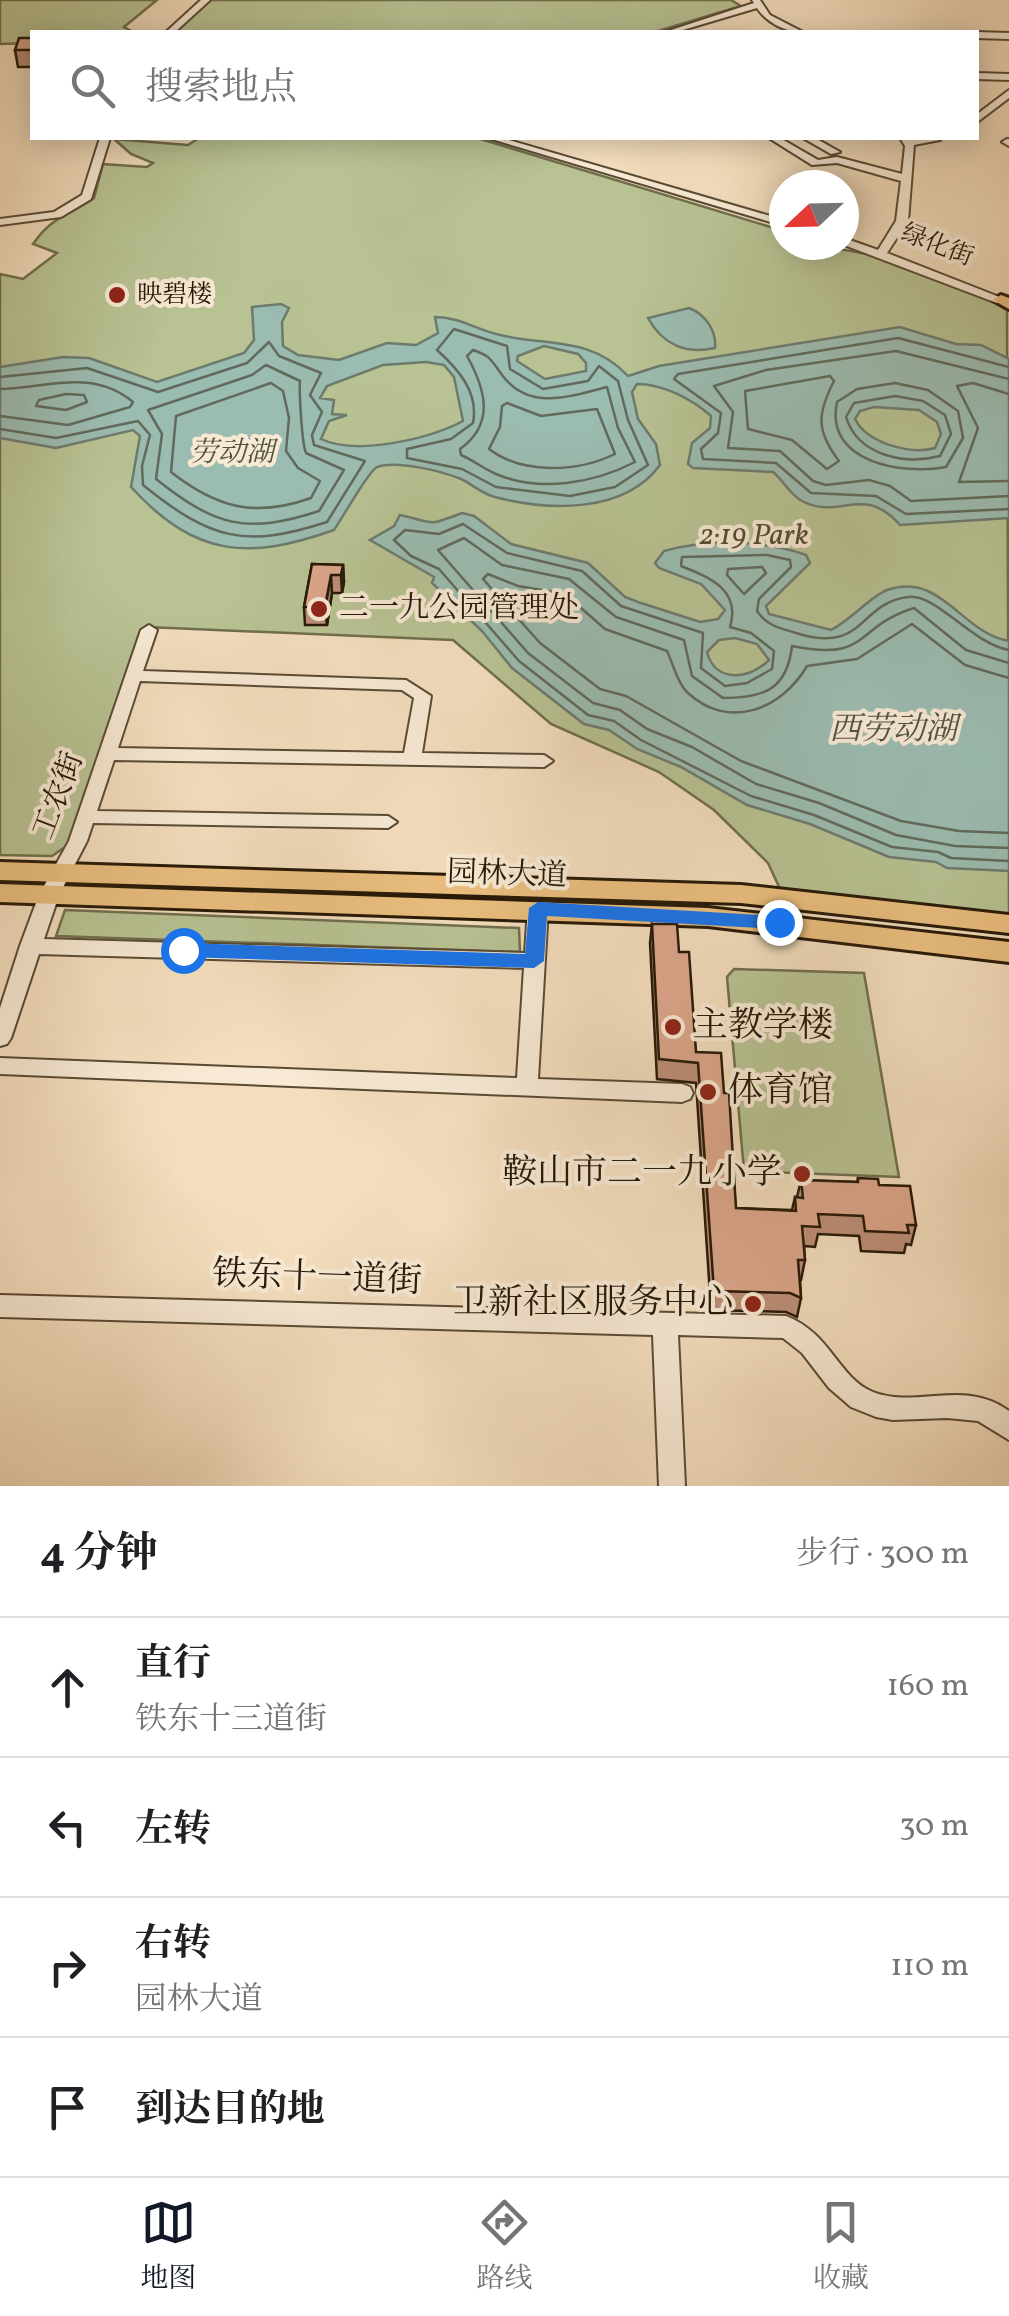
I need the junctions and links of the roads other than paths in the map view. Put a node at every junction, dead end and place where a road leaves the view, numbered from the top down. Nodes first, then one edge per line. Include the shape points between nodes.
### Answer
1 (206, 0) edge
2 (756, 3) edge
3 (172, 30) edge
4 (675, 30) edge
5 (793, 30) edge
6 (979, 35) edge
7 (1009, 36) edge
8 (979, 76) edge
9 (1009, 77) edge
10 (1009, 93) edge
11 (979, 118) edge
12 (104, 140) edge
13 (500, 140) edge
14 (777, 140) edge
15 (812, 140) edge
16 (906, 140) edge
17 (835, 152) dead end
18 (907, 178) junction
19 (769, 219) edge
20 (0, 222) edge
21 (859, 245) edge
22 (882, 252) junction
23 (1006, 302) edge
24 (149, 630) dead end
25 (133, 676) junction
26 (107, 754) junction
27 (412, 760) junction
28 (544, 761) dead end
29 (85, 818) junction
30 (388, 822) dead end
31 (0, 871) edge
32 (33, 889) edge
33 (538, 908) junction
34 (1009, 924) edge
35 (30, 946) junction
36 (1009, 952) edge
37 (534, 961) junction
38 (0, 1038) edge
39 (0, 1066) edge
40 (528, 1087) junction
41 (682, 1093) dead end
42 (0, 1306) edge
43 (665, 1324) junction
44 (1009, 1428) edge
45 (672, 1486) edge

1 - 3 street
2 - 4 street
2 - 5 street
6 - 7 street
8 - 9 street
10 - 11 street
12 - 20 street via 87,197 57,215
13 - 19 street
14 - 18 street via 816,163 837,160
15 - 17 street
16 - 18 street
18 - 22 street via 902,220
21 - 22 street, 绿化街
22 - 23 street, 绿化街
24 - 25 street, 工农街
25 - 26 street, 工农街
25 - 27 street via 406,686 423,696
26 - 27 street
26 - 29 street, 工农街
27 - 28 street
29 - 30 street
29 - 32 street, 工农街
31 - 32 main road
32 - 33 main road, 园林大道
32 - 34 main road via 740,894
32 - 35 street, 工农街
33 - 36 main road, 园林大道 via 779,922
33 - 37 street
35 - 37 street
35 - 38 street, 工农街
37 - 40 street
39 - 40 street
40 - 41 street
42 - 43 street, 铁东十一道街
43 - 44 street, 铁东十一道街 via 786,1327 812,1343 854,1398 881,1406 977,1406
43 - 45 street

